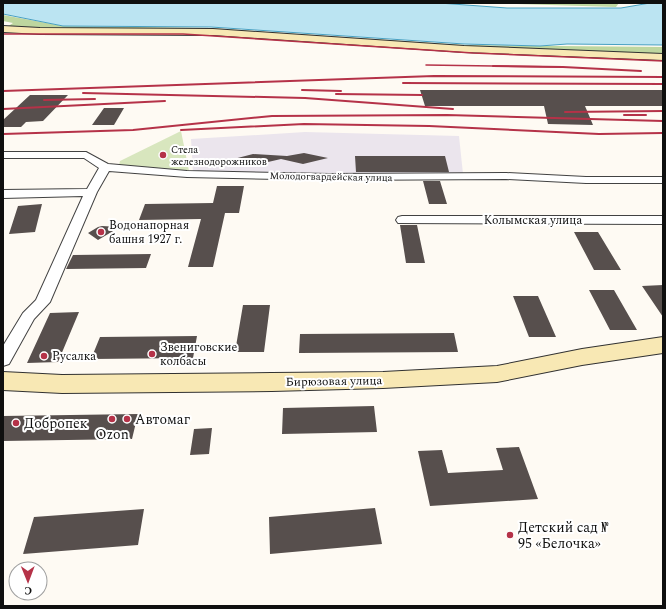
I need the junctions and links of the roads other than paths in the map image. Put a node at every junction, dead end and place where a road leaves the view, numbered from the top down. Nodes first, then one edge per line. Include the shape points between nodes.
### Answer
1 (3, 29) edge
2 (663, 57) edge
3 (3, 155) edge
4 (105, 167) junction
5 (663, 180) edge
6 (91, 192) junction
7 (3, 194) edge
8 (402, 220) dead end
9 (663, 220) edge
10 (663, 345) edge
11 (3, 360) edge
12 (3, 381) edge

1 - 2 main road via 213,32 464,49
3 - 4 street, Молодогвардейская улица via 86,155
4 - 5 street, Молодогвардейская улица via 183,174 261,176 506,176
4 - 6 street
6 - 7 street
6 - 11 street via 43,302 28,316
8 - 9 street, Колымская улица
10 - 12 main road, Бирюзовая улица via 582,357 497,374 272,382 62,384

